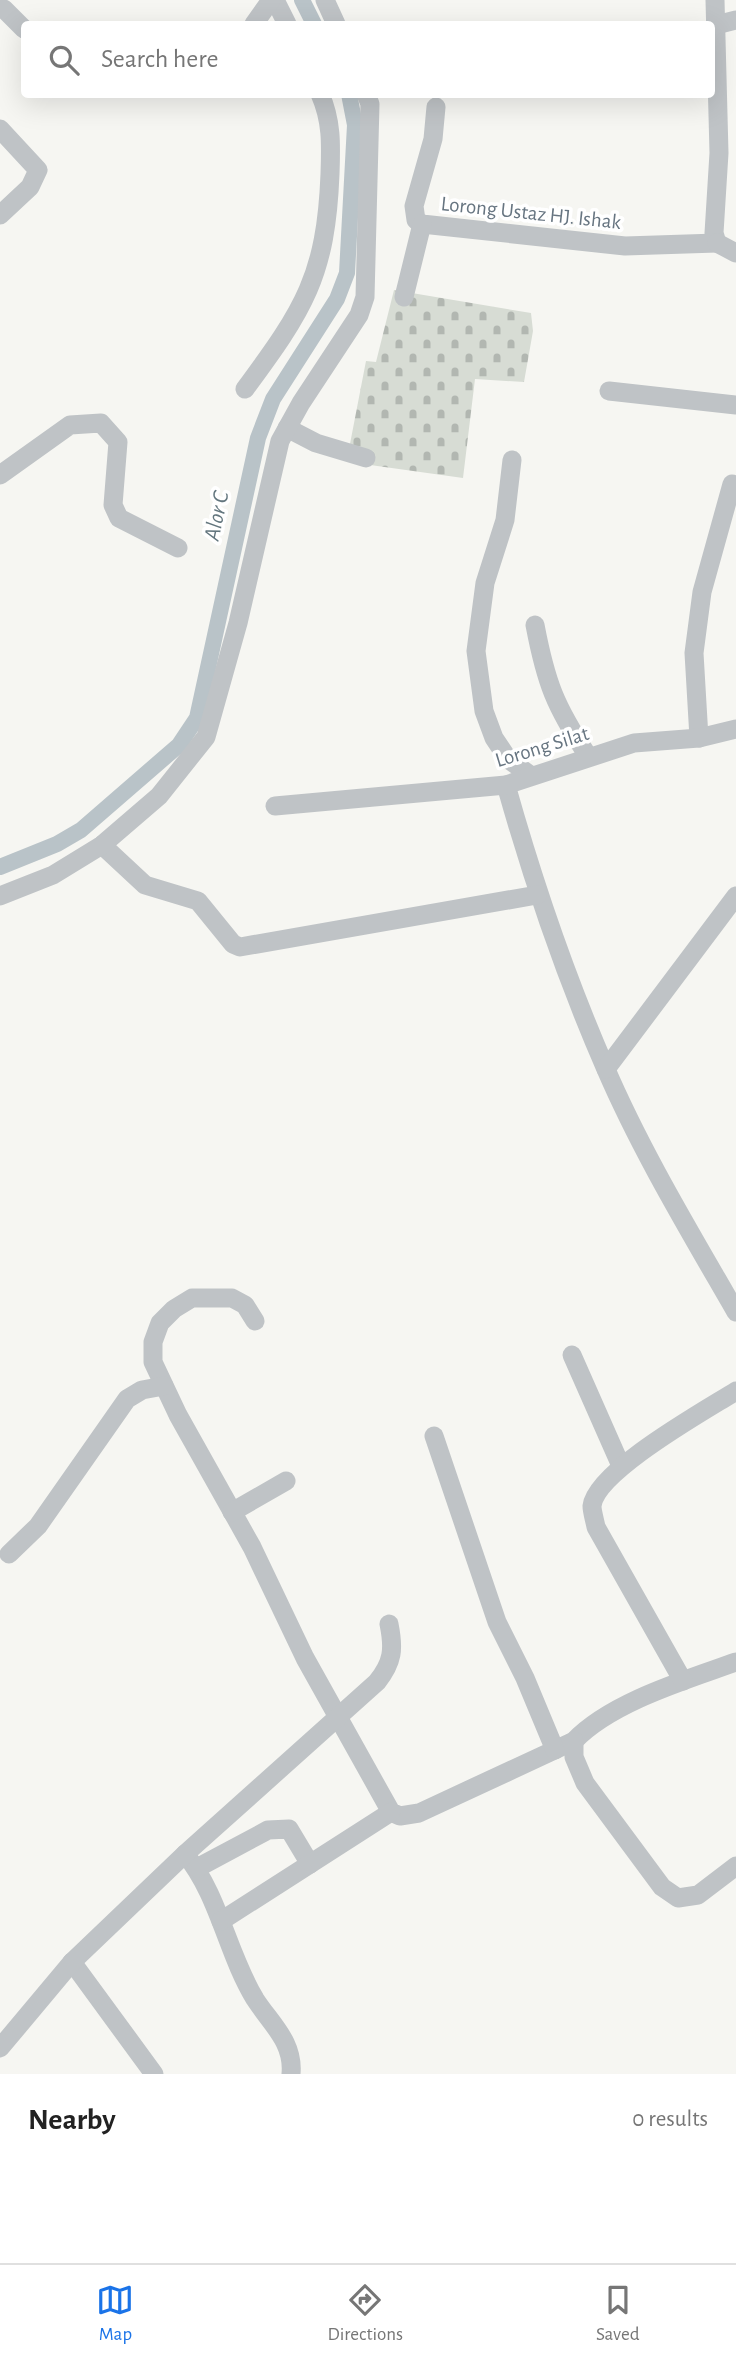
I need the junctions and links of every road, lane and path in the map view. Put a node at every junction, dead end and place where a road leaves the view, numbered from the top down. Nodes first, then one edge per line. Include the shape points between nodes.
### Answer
1 (273, 0) edge
2 (325, 0) edge
3 (715, 0) edge
4 (0, 9) edge
5 (736, 20) edge
6 (256, 21) edge
7 (285, 21) edge
8 (335, 21) edge
9 (21, 26) edge
10 (716, 26) junction
11 (322, 98) edge
12 (368, 98) edge
13 (436, 107) dead end
14 (0, 129) edge
15 (0, 215) edge
16 (422, 224) junction
17 (717, 243) junction
18 (736, 253) edge
19 (404, 297) dead end
20 (245, 389) dead end
21 (608, 391) dead end
22 (736, 405) edge
23 (287, 428) junction
24 (366, 458) dead end
25 (512, 460) dead end
26 (0, 475) edge
27 (732, 484) dead end
28 (178, 548) dead end
29 (535, 625) dead end
30 (736, 729) edge
31 (699, 738) junction
32 (588, 756) junction
33 (530, 775) junction
34 (506, 785) junction
35 (275, 806) dead end
36 (102, 845) junction
37 (537, 895) junction
38 (0, 896) edge
39 (736, 896) edge
40 (606, 1069) junction
41 (736, 1312) edge
42 (255, 1321) dead end
43 (572, 1355) dead end
44 (164, 1386) junction
45 (736, 1391) edge
46 (434, 1436) dead end
47 (621, 1466) junction
48 (286, 1481) dead end
49 (232, 1512) junction
50 (9, 1554) dead end
51 (389, 1624) dead end
52 (736, 1662) edge
53 (683, 1681) junction
54 (338, 1718) junction
55 (574, 1741) junction
56 (555, 1750) junction
57 (391, 1812) junction
58 (191, 1861) junction
59 (310, 1864) junction
60 (736, 1866) edge
61 (221, 1921) junction
62 (72, 1962) junction
63 (0, 2048) edge
64 (154, 2074) edge
65 (291, 2074) edge

1 - 6 street
1 - 7 street
2 - 8 street
3 - 10 street
4 - 9 street
5 - 10 street
10 - 17 street
11 - 20 street via 331,134 323,249 294,321
12 - 23 street via 365,297 359,315
13 - 16 street, Lorong Ustaz HJ. Ishak via 433,139 413,213
14 - 15 street via 37,170 30,187
16 - 17 street, Lorong Ustaz HJ. Ishak via 625,246
16 - 19 street
17 - 18 street
21 - 22 street
23 - 24 street via 316,443
23 - 36 street via 276,453 238,623 206,737 168,787
25 - 33 street via 505,520 485,583 477,651 484,711 494,738 508,758
26 - 28 street via 70,425 101,423 118,442 113,505 119,518
27 - 31 street via 702,592 695,641
29 - 32 street via 554,702
30 - 31 street, Lorong Silat
31 - 32 street, Lorong Silat via 634,743
32 - 33 street, Lorong Silat
33 - 34 street, Lorong Silat
34 - 35 street, Lorong Silat
34 - 37 street
36 - 37 street via 145,886 198,901 240,947
36 - 38 street via 53,875
37 - 40 street
39 - 40 street
40 - 41 street
42 - 44 street via 245,1305 232,1298 192,1298 174,1309 160,1323 153,1342 153,1362
43 - 47 street
44 - 49 street
44 - 50 street via 142,1390 128,1399 38,1526
45 - 47 street
46 - 56 street via 496,1622 526,1678
47 - 53 street via 601,1486 592,1505 596,1527
48 - 49 street
49 - 54 street
51 - 54 street via 394,1647 390,1665
52 - 53 street
53 - 55 street via 606,1716
54 - 57 street
54 - 58 street
55 - 56 street
55 - 60 street via 573,1757 585,1783 662,1887 678,1898 698,1895
56 - 57 street via 419,1813 400,1816
57 - 59 street
58 - 59 street via 268,1830 289,1829
58 - 61 street
58 - 62 street
59 - 61 street
61 - 65 street via 238,1967 284,2038 292,2059
62 - 63 street
62 - 64 street

